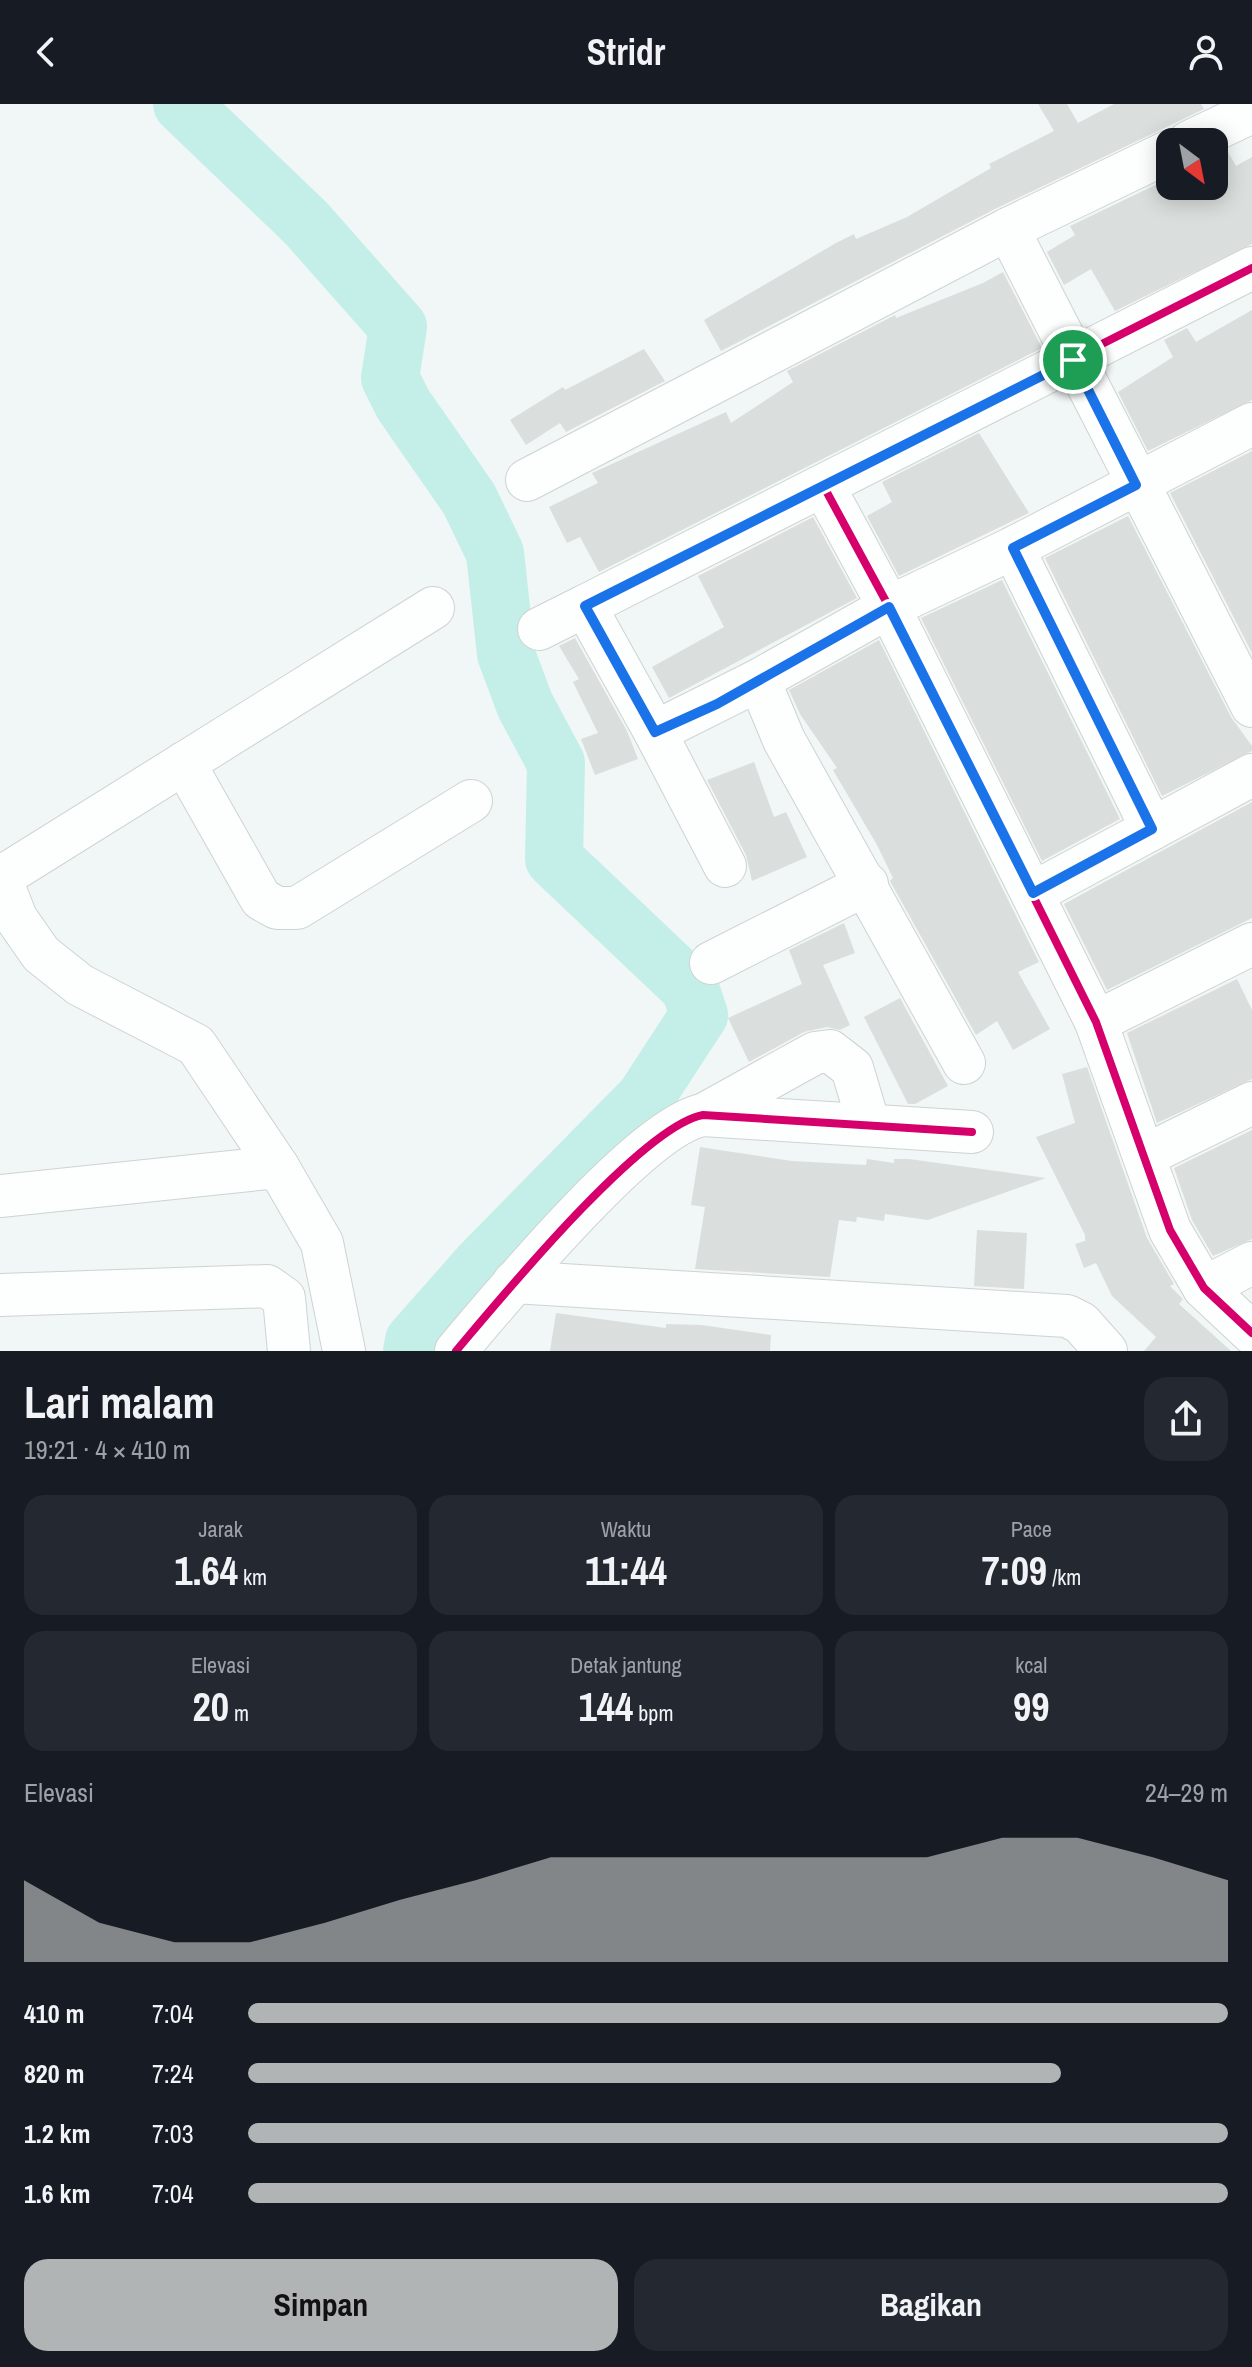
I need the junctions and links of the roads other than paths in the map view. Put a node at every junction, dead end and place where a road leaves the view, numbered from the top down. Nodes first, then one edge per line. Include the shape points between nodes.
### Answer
1 (1252, 112) edge
2 (1218, 128) edge
3 (1156, 158) edge
4 (1008, 229) junction
5 (1252, 268) edge
6 (1073, 360) junction
7 (1252, 424) edge
8 (527, 480) dead end
9 (1136, 485) junction
10 (824, 487) junction
11 (1013, 548) junction
12 (585, 606) junction
13 (889, 607) junction
14 (433, 608) dead end
15 (539, 629) dead end
16 (759, 680) junction
17 (1252, 706) edge
18 (655, 732) junction
19 (184, 763) junction
20 (1252, 775) edge
21 (471, 801) dead end
22 (1152, 829) junction
23 (725, 866) dead end
24 (0, 877) edge
25 (867, 884) junction
26 (1033, 893) junction
27 (1252, 944) edge
28 (711, 963) dead end
29 (1096, 1022) junction
30 (964, 1063) dead end
31 (1252, 1103) edge
32 (703, 1115) junction
33 (869, 1125) junction
34 (972, 1132) dead end
35 (1144, 1156) junction
36 (278, 1167) junction
37 (0, 1196) edge
38 (1252, 1263) edge
39 (514, 1282) junction
40 (1204, 1288) junction
41 (0, 1295) edge
42 (1252, 1333) edge
43 (289, 1351) edge
44 (344, 1351) edge
45 (456, 1351) edge
46 (1106, 1351) edge

1 - 2 street
3 - 4 street
4 - 6 street
4 - 8 street
5 - 6 street
6 - 9 street
6 - 10 street
7 - 9 street
9 - 11 street
9 - 17 street
10 - 12 street
10 - 13 street
11 - 13 street
11 - 22 street
12 - 15 street
12 - 18 street
13 - 16 street
13 - 26 street
14 - 19 street
16 - 18 street
16 - 25 street via 784,740
18 - 23 street
19 - 21 street via 261,899 277,908 297,908
19 - 24 street
20 - 22 street
22 - 26 street
24 - 36 street via 16,918 41,954 80,985 196,1045
25 - 28 street
25 - 30 street
26 - 29 street
27 - 29 street
29 - 35 street
31 - 35 street
32 - 33 street
32 - 33 street via 815,1053 830,1051 852,1068
32 - 39 street via 671,1126
33 - 34 street
35 - 40 street via 1170,1230
36 - 37 street
36 - 44 street via 322,1243
38 - 40 street
39 - 45 street
39 - 46 street via 1067,1316 1081,1323
40 - 42 street
41 - 43 street via 267,1286 284,1298

